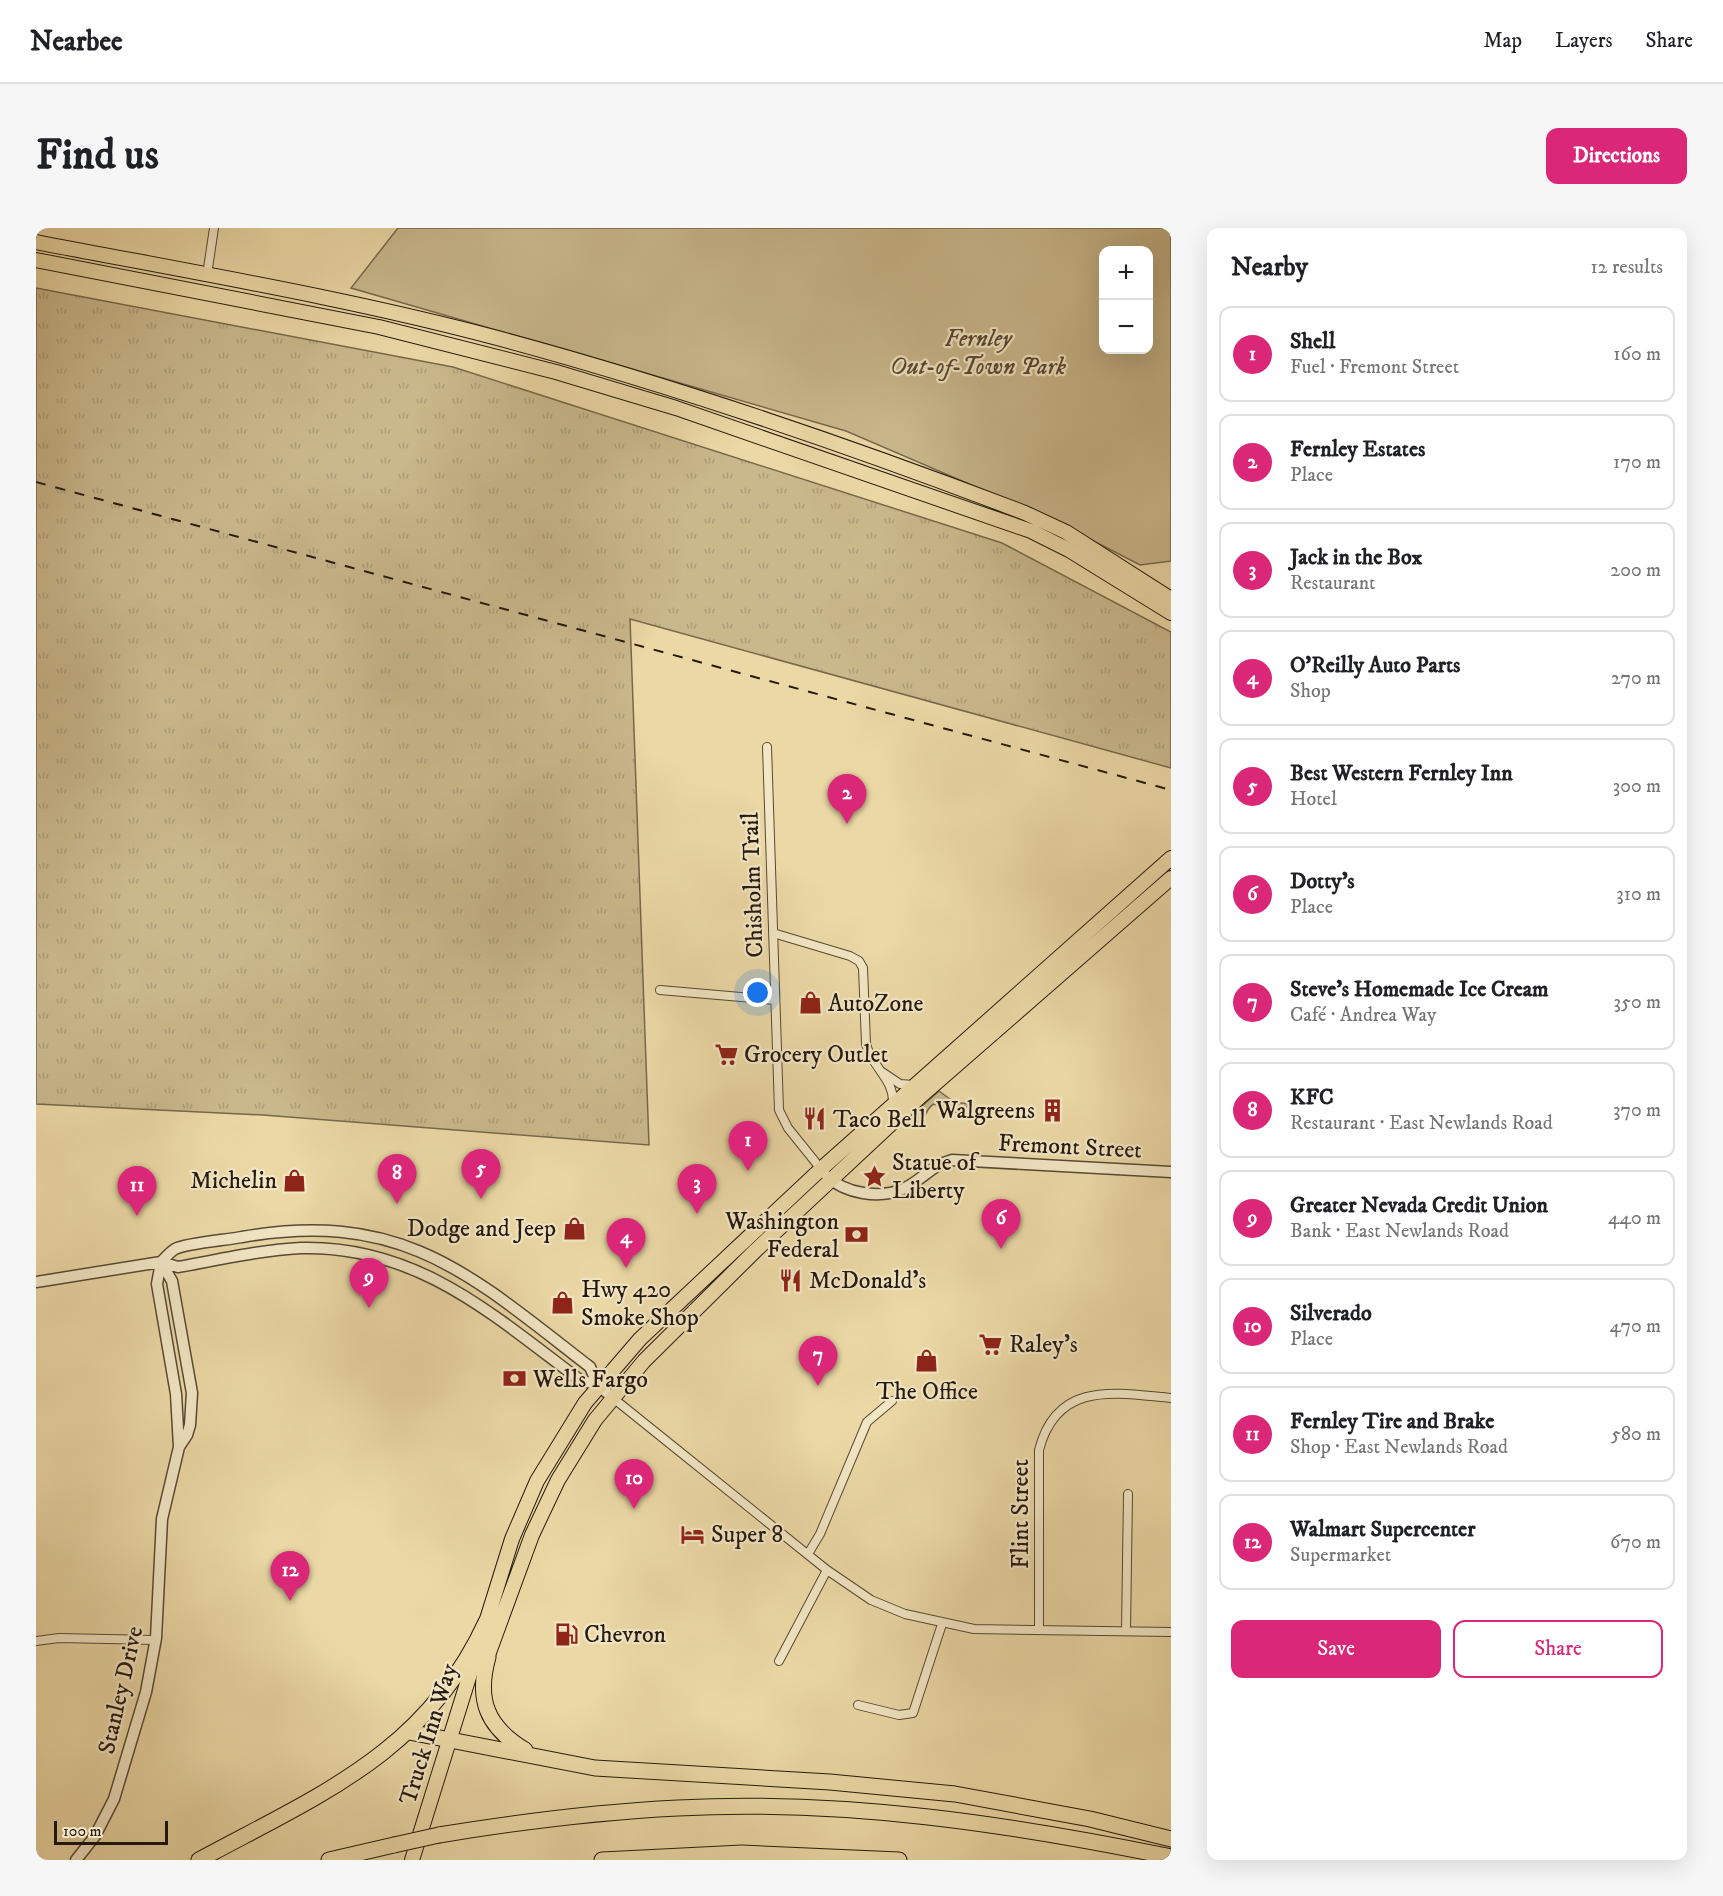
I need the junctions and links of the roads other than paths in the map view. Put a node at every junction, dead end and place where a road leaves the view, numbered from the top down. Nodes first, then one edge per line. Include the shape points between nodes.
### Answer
1 (214, 228) edge
2 (36, 242) edge
3 (36, 260) edge
4 (207, 275) junction
5 (604, 368) junction
6 (556, 372) junction
7 (668, 405) junction
8 (912, 490) junction
9 (990, 500) junction
10 (1165, 591) edge
11 (1171, 599) edge
12 (1171, 613) edge
13 (767, 747) dead end
14 (1171, 858) edge
15 (1171, 878) edge
16 (773, 933) junction
17 (660, 990) dead end
18 (775, 1000) junction
19 (882, 1072) junction
20 (914, 1085) junction
21 (893, 1104) junction
22 (788, 1128) joint
23 (821, 1169) junction
24 (1171, 1172) edge
25 (831, 1180) junction
26 (344, 1232) junction
27 (317, 1248) junction
28 (161, 1262) junction
29 (36, 1282) edge
30 (598, 1385) junction
31 (613, 1398) junction
32 (1171, 1398) edge
33 (892, 1401) dead end
34 (179, 1447) junction
35 (1128, 1494) dead end
36 (808, 1554) junction
37 (827, 1569) junction
38 (486, 1622) junction
39 (942, 1624) junction
40 (1039, 1630) junction
41 (1126, 1631) junction
42 (1171, 1632) edge
43 (155, 1640) junction
44 (36, 1641) edge
45 (488, 1657) junction
46 (779, 1661) dead end
47 (858, 1705) dead end
48 (410, 1732) junction
49 (451, 1739) junction
50 (532, 1755) junction
51 (1171, 1839) edge
52 (1171, 1857) edge
53 (76, 1860) edge
54 (200, 1860) edge
55 (329, 1860) edge
56 (412, 1860) edge
57 (602, 1860) edge
58 (899, 1860) edge

1 - 4 street
2 - 4 highway
3 - 6 highway via 379,327
4 - 5 highway via 406,315
5 - 6 highway via 595,372
5 - 7 highway via 611,378 650,391
5 - 9 highway via 750,414
6 - 7 highway
7 - 8 highway
8 - 9 highway via 916,485 929,485
8 - 12 highway via 1051,540
9 - 10 highway via 1048,523
10 - 11 highway
13 - 16 street, Chisholm Trail
14 - 20 highway, Truck Inn Way
15 - 25 highway via 940,1079
16 - 18 street, Chisholm Trail
16 - 19 street via 859,961 863,968 868,1054
17 - 18 street
18 - 22 street, Chisholm Trail via 779,1110
19 - 20 street via 900,1084
19 - 21 street via 893,1090
20 - 21 highway, Truck Inn Way
21 - 23 highway, Truck Inn Way
22 - 23 street, Fremont Street
23 - 25 street, Fremont Street
23 - 30 highway, Truck Inn Way via 640,1339
24 - 25 street, Fremont Street via 952,1160 927,1171 902,1189 856,1193
25 - 31 highway via 668,1336
26 - 27 street via 328,1236
26 - 28 street via 297,1230 253,1235 175,1249
26 - 30 street via 408,1246 466,1273 590,1367
27 - 28 street via 273,1251 178,1268
27 - 30 street via 378,1257 428,1274 460,1292 580,1380
28 - 29 street
28 - 34 street, Stanley Drive via 157,1284 176,1394
28 - 34 street, Stanley Drive via 172,1281 192,1393 190,1425
30 - 31 street
30 - 38 highway, Truck Inn Way via 556,1446 524,1508
31 - 36 street
31 - 45 highway via 581,1440 552,1491
32 - 40 street, Flint Street via 1098,1392 1074,1401 1043,1435 1039,1450
33 - 36 street via 867,1422
34 - 43 street, Stanley Drive via 162,1518
35 - 41 street
36 - 37 street
37 - 39 street via 871,1600
37 - 46 street
38 - 48 highway via 449,1688
38 - 49 highway, Truck Inn Way
39 - 40 street via 974,1629
39 - 47 street via 913,1713 899,1715
40 - 41 street
41 - 42 street
43 - 44 street
43 - 53 street, Stanley Drive via 146,1692 114,1799 95,1836
45 - 49 highway
45 - 50 highway via 482,1680 488,1712 511,1742
48 - 49 highway
48 - 54 highway via 346,1779
49 - 50 highway
49 - 56 highway, Truck Inn Way
50 - 51 highway via 595,1768 955,1794 1090,1819
52 - 55 highway, bridge via 906,1814 680,1808 543,1820 439,1835
57 - 58 highway via 742,1853

